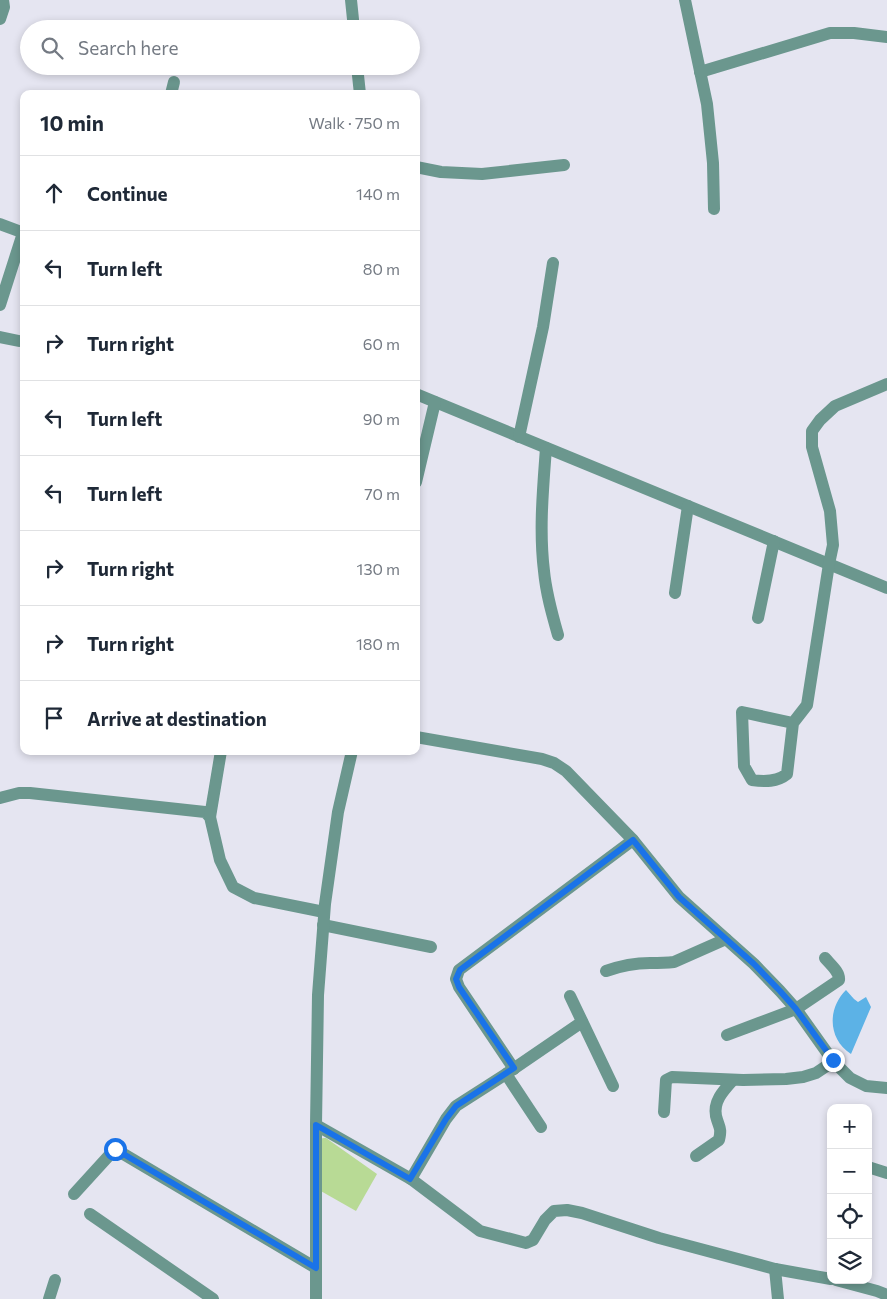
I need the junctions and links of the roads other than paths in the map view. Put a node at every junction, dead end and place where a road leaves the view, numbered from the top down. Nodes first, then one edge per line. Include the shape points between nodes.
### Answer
1 (2, 0) edge
2 (351, 0) edge
3 (685, 0) edge
4 (0, 19) edge
5 (353, 20) edge
6 (887, 37) edge
7 (700, 72) junction
8 (358, 75) edge
9 (360, 90) edge
10 (564, 165) dead end
11 (420, 168) edge
12 (714, 209) dead end
13 (0, 224) edge
14 (20, 232) edge
15 (20, 242) edge
16 (553, 263) dead end
17 (0, 305) edge
18 (0, 338) edge
19 (19, 341) dead end
20 (887, 384) edge
21 (420, 396) edge
22 (435, 402) junction
23 (519, 437) junction
24 (546, 448) junction
25 (420, 465) edge
26 (688, 506) junction
27 (774, 541) junction
28 (829, 564) junction
29 (887, 588) edge
30 (675, 592) dead end
31 (758, 618) dead end
32 (558, 635) dead end
33 (793, 723) junction
34 (420, 738) edge
35 (220, 755) edge
36 (351, 755) edge
37 (0, 798) edge
38 (210, 817) junction
39 (633, 840) junction
40 (324, 912) junction
41 (323, 925) junction
42 (726, 938) junction
43 (431, 947) dead end
44 (825, 958) dead end
45 (606, 970) dead end
46 (570, 996) dead end
47 (796, 1009) junction
48 (582, 1022) junction
49 (727, 1035) dead end
50 (834, 1062) junction
51 (510, 1071) junction
52 (734, 1080) junction
53 (613, 1086) dead end
54 (887, 1088) edge
55 (664, 1112) dead end
56 (316, 1125) junction
57 (541, 1127) dead end
58 (696, 1156) dead end
59 (872, 1168) edge
60 (887, 1172) edge
61 (410, 1179) junction
62 (74, 1194) dead end
63 (90, 1214) dead end
64 (316, 1268) junction
65 (774, 1269) junction
66 (827, 1278) edge
67 (55, 1280) dead end
68 (851, 1284) edge
69 (887, 1295) edge
70 (50, 1299) edge
71 (213, 1299) edge
72 (316, 1299) edge
73 (778, 1299) edge

1 - 4 street via 4,7
2 - 5 street
3 - 7 street
6 - 7 street via 830,33
7 - 12 street via 708,114
8 - 9 street
10 - 11 street via 482,174
13 - 14 street
15 - 17 street
16 - 23 street
18 - 19 street
20 - 28 street via 835,406 812,431 812,447 830,511 833,545
21 - 22 street
22 - 23 street
22 - 25 street
23 - 24 street
24 - 26 street
24 - 32 street via 541,533 549,602
26 - 27 street
26 - 30 street
27 - 28 street
27 - 31 street
28 - 29 street
28 - 33 street via 807,705
33 - 33 street via 742,712 744,766 752,780 763,782 780,779 786,774
34 - 39 street via 554,763 566,771
35 - 38 street
36 - 40 street via 338,812
37 - 38 street via 30,793 205,812
38 - 40 street via 220,860 232,887 254,898
39 - 42 street via 679,897
39 - 51 street via 460,970 456,979 459,987
40 - 41 street
41 - 43 street
41 - 56 street via 318,995
42 - 45 street via 674,962
42 - 47 street
44 - 47 street via 837,971 839,980
46 - 48 street
47 - 49 street
47 - 50 street
48 - 51 street
48 - 53 street
50 - 52 street via 803,1077
50 - 54 street via 850,1078 866,1086
51 - 57 street
51 - 61 street via 456,1106
52 - 55 street via 668,1079
52 - 58 street via 717,1101 719,1140
56 - 61 street
56 - 64 street
59 - 60 street
61 - 65 street via 480,1231 501,1237 526,1243 533,1240 554,1211 568,1210
62 - 64 street via 115,1149
63 - 71 street
64 - 72 street
65 - 66 street
65 - 73 street
67 - 70 street
68 - 69 street

